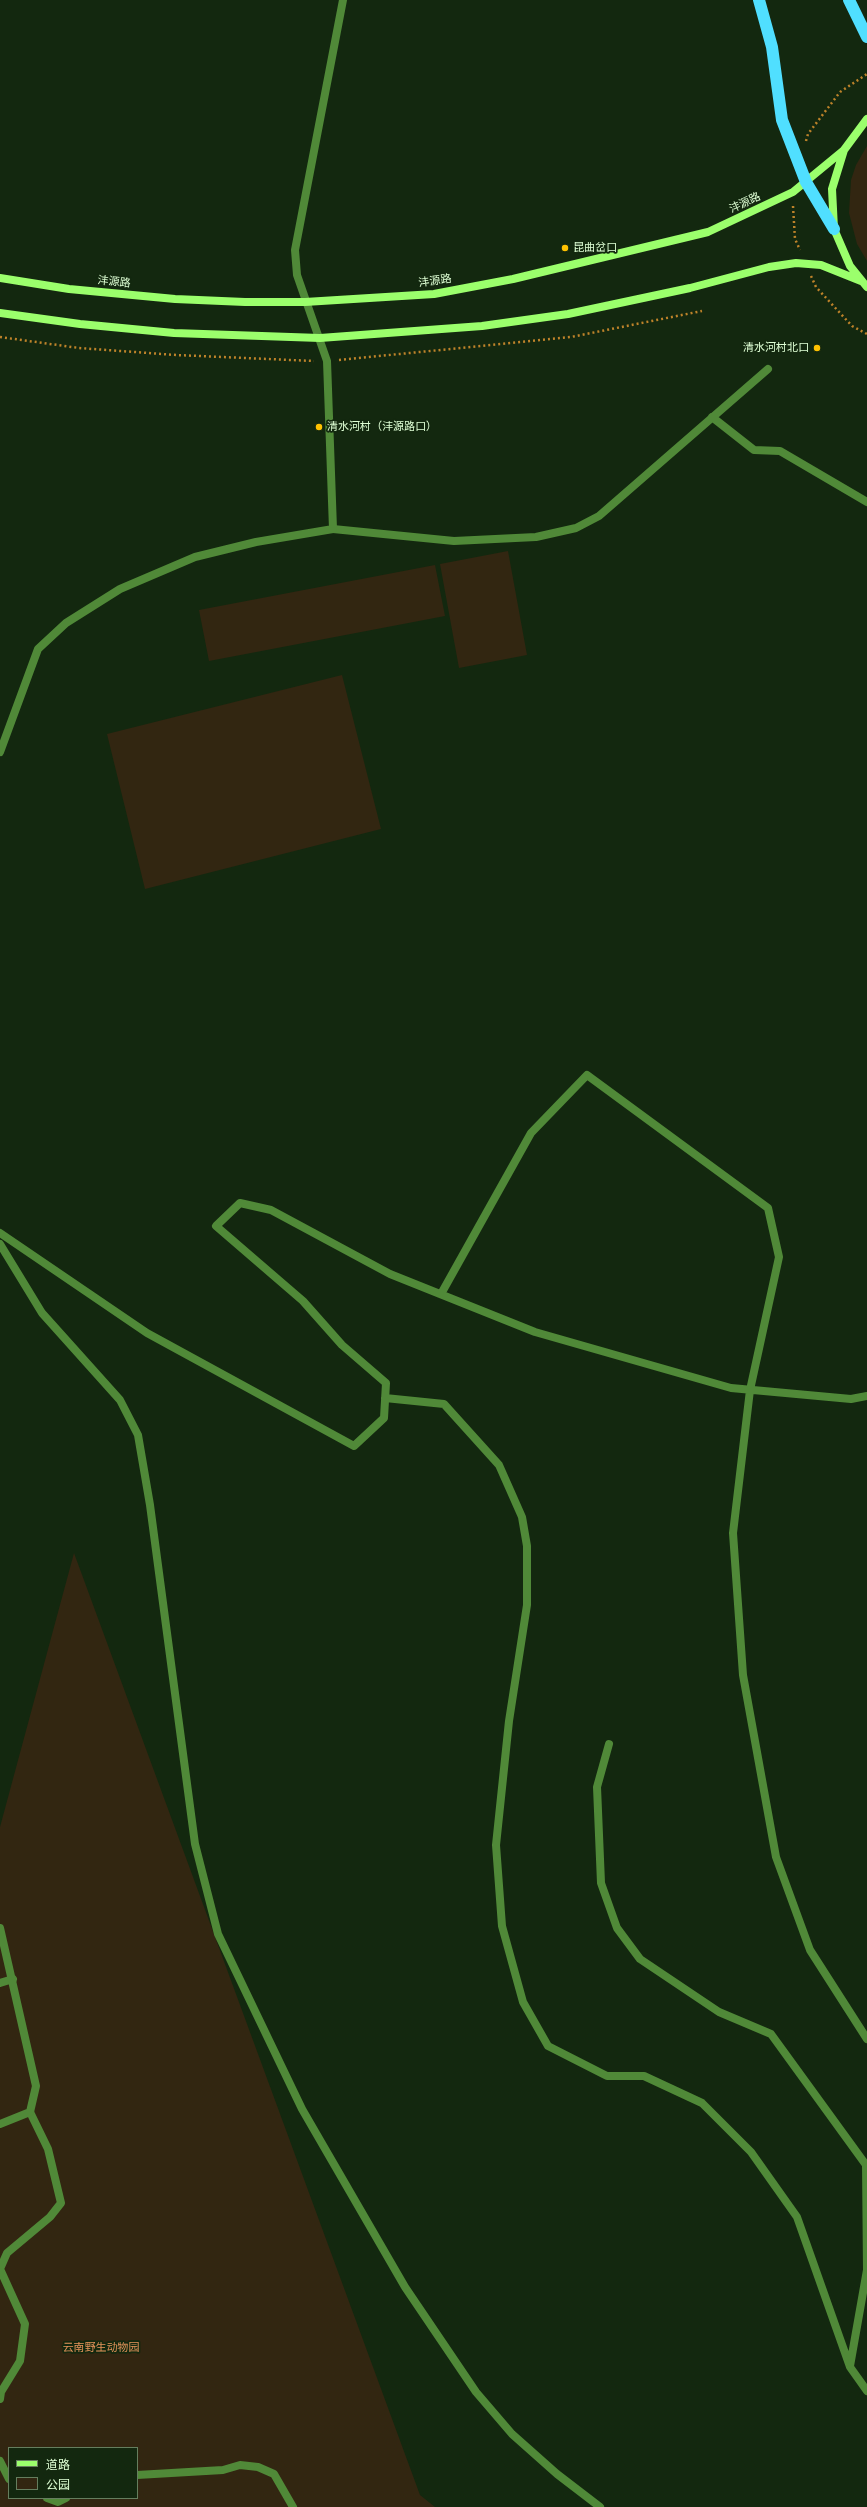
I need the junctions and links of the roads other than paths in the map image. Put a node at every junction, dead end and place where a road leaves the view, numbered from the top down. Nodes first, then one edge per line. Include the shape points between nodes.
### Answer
1 (343, 0) edge
2 (759, 0) edge
3 (849, 0) edge
4 (867, 38) edge
5 (867, 119) edge
6 (844, 150) junction
7 (806, 182) junction
8 (834, 229) junction
9 (0, 278) edge
10 (864, 284) edge
11 (305, 302) junction
12 (0, 313) edge
13 (320, 338) junction
14 (768, 369) dead end
15 (712, 417) junction
16 (867, 502) edge
17 (332, 529) junction
18 (0, 752) edge
19 (0, 1233) edge
20 (0, 1244) edge
21 (440, 1294) junction
22 (750, 1390) junction
23 (867, 1396) edge
24 (385, 1398) junction
25 (609, 1744) dead end
26 (0, 1928) edge
27 (13, 1979) junction
28 (0, 1983) edge
29 (867, 2039) edge
30 (30, 2112) junction
31 (0, 2124) edge
32 (850, 2367) junction
33 (867, 2391) edge
34 (0, 2399) edge
35 (0, 2461) edge
36 (138, 2475) edge
37 (8, 2477) edge
38 (50, 2499) edge
39 (64, 2499) edge
40 (293, 2507) edge
41 (600, 2507) edge

1 - 11 street via 295,250 297,275
2 - 7 highway via 772,47 782,120
3 - 4 highway
5 - 6 main road
6 - 7 main road, 沣源路
6 - 8 main road via 832,189
7 - 8 highway
7 - 11 main road, 沣源路 via 793,192 754,212 708,232 513,279 434,294
8 - 10 main road via 850,266
9 - 11 main road, 沣源路 via 69,289 175,299
10 - 13 main road via 821,265 796,263 568,314 482,326
11 - 13 street
12 - 13 main road via 174,333
13 - 17 street via 327,362
14 - 15 street
15 - 16 street via 754,450 780,451
15 - 17 street via 599,516 576,528 536,537 454,541
17 - 18 street via 256,542 195,557 120,588 66,623 38,649
19 - 24 street via 146,1333 354,1446 384,1418
20 - 41 street via 42,1313 120,1400 138,1435 151,1513 195,1844 218,1934 302,2109 405,2287 476,2392 512,2434 557,2474
21 - 22 street via 535,1332 731,1388
21 - 22 street via 531,1133 587,1075 768,1208 779,1257
21 - 24 street via 390,1274 271,1210 240,1203 216,1226 303,1301 342,1345 386,1383
22 - 23 street via 851,1399
22 - 29 street via 733,1533 743,1675 776,1857 810,1950
24 - 32 street via 444,1404 499,1465 522,1517 528,1546 527,1605 509,1721 496,1845 502,1926 523,2002 548,2046 607,2076 644,2076 702,2103 751,2152 797,2218
25 - 32 street via 597,1787 600,1875 617,1928 640,1958 647,1963 719,2012 771,2034 866,2164 867,2270
26 - 27 street
27 - 28 street
27 - 30 street via 36,2086
30 - 31 street
30 - 34 street via 48,2149 61,2203 50,2217 7,2253 0,2269 25,2324 20,2361 1,2392
32 - 33 street
35 - 37 street
36 - 40 street via 223,2470 240,2465 258,2466 274,2474
38 - 39 street via 58,2502

